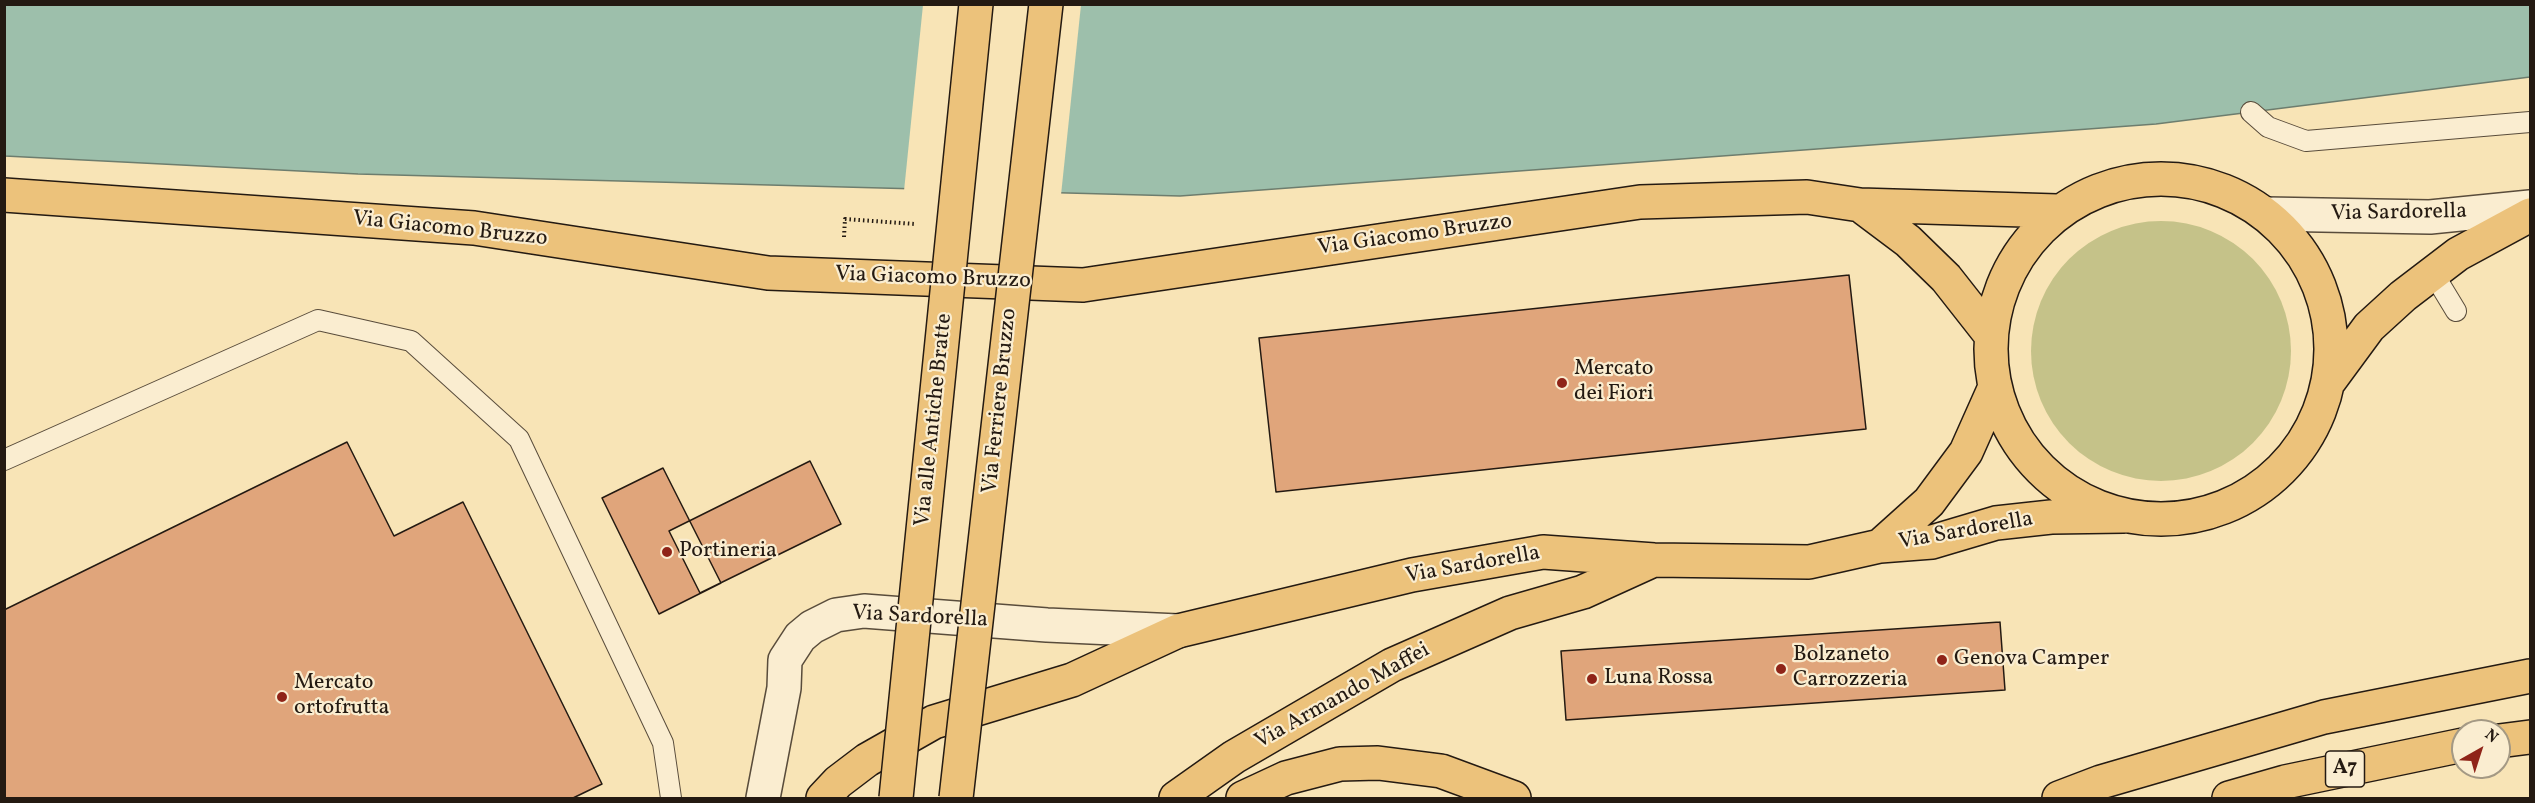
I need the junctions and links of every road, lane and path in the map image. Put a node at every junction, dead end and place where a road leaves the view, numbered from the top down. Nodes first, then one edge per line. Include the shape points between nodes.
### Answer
1 (976, 4) edge
2 (1046, 4) edge
3 (2251, 112) dead end
4 (2530, 122) edge
5 (4, 195) edge
6 (1860, 205) junction
7 (2530, 207) edge
8 (2057, 212) junction
9 (2267, 214) junction
10 (2530, 214) edge
11 (955, 227) junction
12 (855, 238) dead end
13 (2433, 273) junction
14 (2456, 311) dead end
15 (1990, 334) junction
16 (2330, 380) junction
17 (1995, 387) junction
18 (4, 460) edge
19 (2124, 516) junction
20 (1880, 546) junction
21 (1654, 560) junction
22 (1178, 632) junction
23 (2530, 676) edge
24 (2530, 738) edge
25 (2511, 740) edge
26 (2451, 747) edge
27 (671, 798) edge
28 (763, 798) edge
29 (823, 798) edge
30 (896, 798) edge
31 (956, 798) edge
32 (1176, 798) edge
33 (1243, 798) edge
34 (1514, 798) edge
35 (2059, 798) edge
36 (2229, 798) edge

1 - 11 main road, Via alle Antiche Bratte, bridge
2 - 31 main road, Via Ferriere Bruzzo, bridge
3 - 4 lane via 2268,127 2306,141
5 - 6 main road, Via Giacomo Bruzzo via 474,228 768,273 1083,285 1640,202 1807,197
6 - 8 main road, Via Giacomo Bruzzo
6 - 15 main road, Via Giacomo Bruzzo via 1908,241 1946,279
7 - 9 street, Via Sardorella via 2430,217
8 - 9 main road via 2107,186 2162,177 2218,187
8 - 15 main road via 2024,246 2001,287
9 - 16 main road via 2299,248 2322,289 2332,334
10 - 13 main road, Via Sardorella via 2458,254
11 - 12 path via 845,219 844,237
11 - 30 main road, Via alle Antiche Bratte, bridge
13 - 14 lane
13 - 16 main road, Via Sardorella via 2368,327
15 - 17 main road
16 - 19 main road via 2310,433 2275,477 2227,507 2173,519
17 - 19 main road via 2012,432 2041,470 2080,499
17 - 20 main road, Via Sardorella via 1966,452 1929,502
18 - 27 lane via 318,320 411,341 519,439 663,743
19 - 20 main road, Via Sardorella via 1996,523 1932,542
20 - 21 main road, Via Sardorella via 1809,562
21 - 22 main road, Via Sardorella via 1543,552 1412,575
21 - 32 main road, Via Armando Maffei via 1583,592 1509,613 1392,665 1234,757
22 - 28 street, Via Sardorella via 864,611 836,615 812,627 785,660 784,688
22 - 29 main road, Via Sardorella via 1072,680 934,722 867,760
23 - 35 main road via 2324,717 2101,782
24 - 25 main road
26 - 36 main road, A7 via 2285,782
33 - 34 main road via 1286,778 1340,764 1378,763 1441,771

